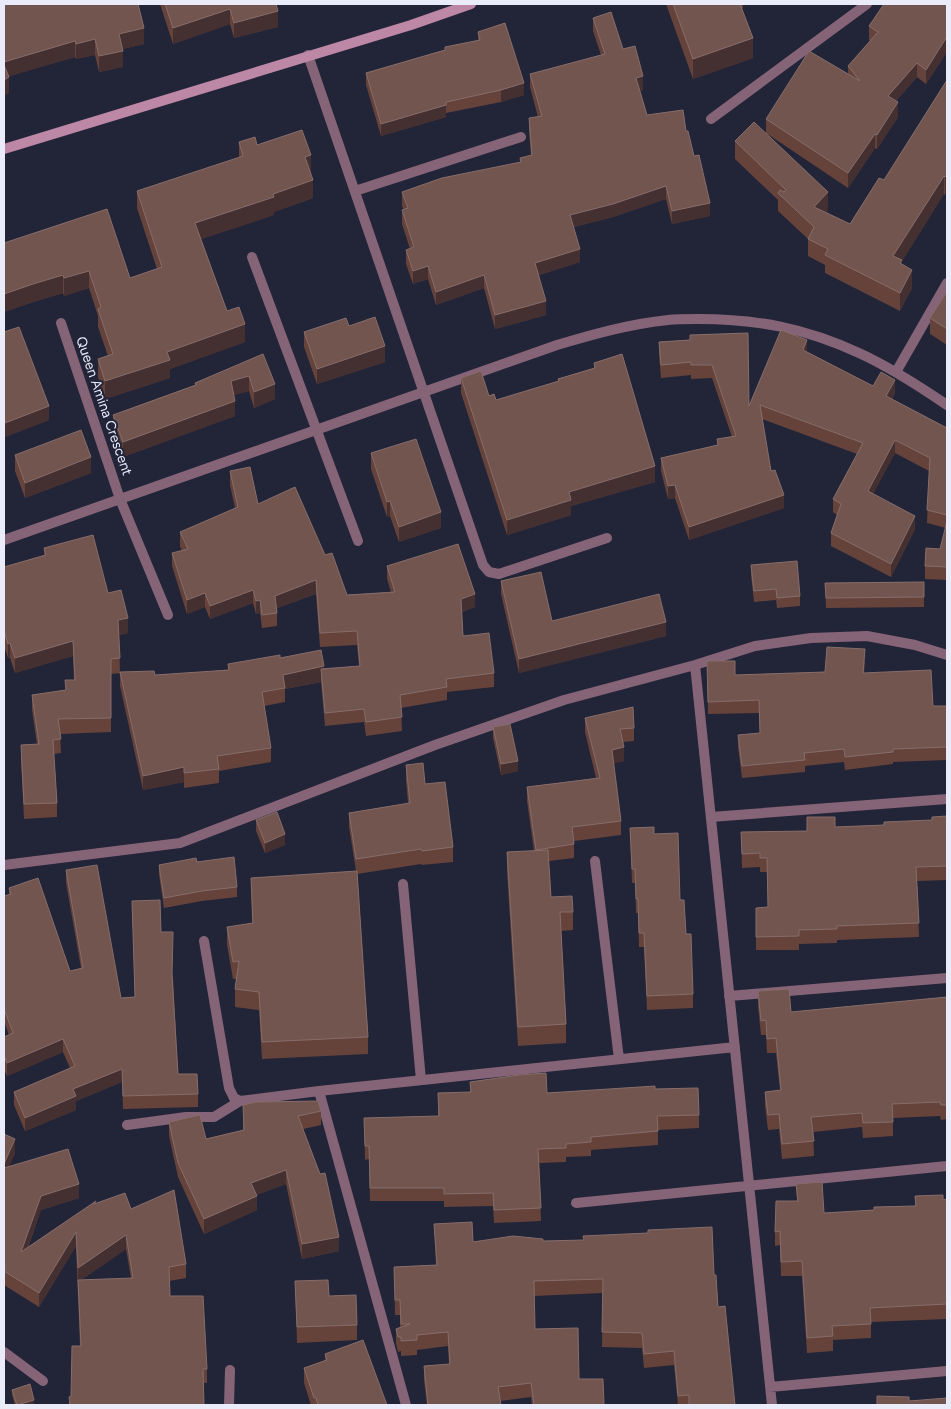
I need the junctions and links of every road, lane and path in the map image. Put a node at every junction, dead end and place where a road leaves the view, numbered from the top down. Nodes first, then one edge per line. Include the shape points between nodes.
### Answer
1 (470, 4) edge
2 (867, 4) edge
3 (308, 55) junction
4 (711, 119) dead end
5 (521, 137) dead end
6 (4, 149) edge
7 (355, 191) junction
8 (252, 257) dead end
9 (947, 283) edge
10 (61, 323) dead end
11 (896, 372) junction
12 (424, 392) junction
13 (947, 405) edge
14 (317, 430) junction
15 (120, 499) junction
16 (607, 538) dead end
17 (4, 540) edge
18 (358, 541) dead end
19 (168, 614) dead end
20 (947, 655) edge
21 (695, 665) junction
22 (947, 799) edge
23 (711, 817) junction
24 (595, 861) dead end
25 (4, 865) edge
26 (403, 884) dead end
27 (204, 941) dead end
28 (947, 978) edge
29 (729, 996) junction
30 (734, 1047) junction
31 (619, 1059) junction
32 (421, 1080) junction
33 (319, 1091) junction
34 (240, 1102) junction
35 (127, 1124) dead end
36 (947, 1166) edge
37 (749, 1186) junction
38 (576, 1203) dead end
39 (4, 1352) edge
40 (230, 1370) dead end
41 (947, 1371) edge
42 (43, 1381) dead end
43 (770, 1388) junction
44 (229, 1405) edge
45 (406, 1405) edge
46 (772, 1405) edge

1 - 3 main road
2 - 4 street
3 - 6 main road
3 - 7 street
5 - 7 street
7 - 12 street
8 - 14 street
9 - 11 street
10 - 15 street, Queen Amina Crescent
11 - 12 street via 811,333 785,326 716,319 669,320 613,328
11 - 13 street
12 - 14 street
12 - 16 street via 482,564 489,572 499,574
14 - 15 street
14 - 18 street
15 - 17 street
15 - 19 street, Queen Amina Crescent
20 - 21 street via 892,640 840,636 755,646
21 - 23 street
21 - 25 street via 564,700 435,745 180,843
22 - 23 street
23 - 29 street
24 - 31 street
26 - 32 street
27 - 34 street via 229,1088
28 - 29 street
29 - 30 street
30 - 31 street
30 - 37 street
31 - 32 street
32 - 33 street
33 - 34 street
33 - 45 street
34 - 35 street via 214,1117
36 - 37 street
37 - 38 street
37 - 43 street
39 - 42 street
40 - 44 street
41 - 43 street
43 - 46 street

